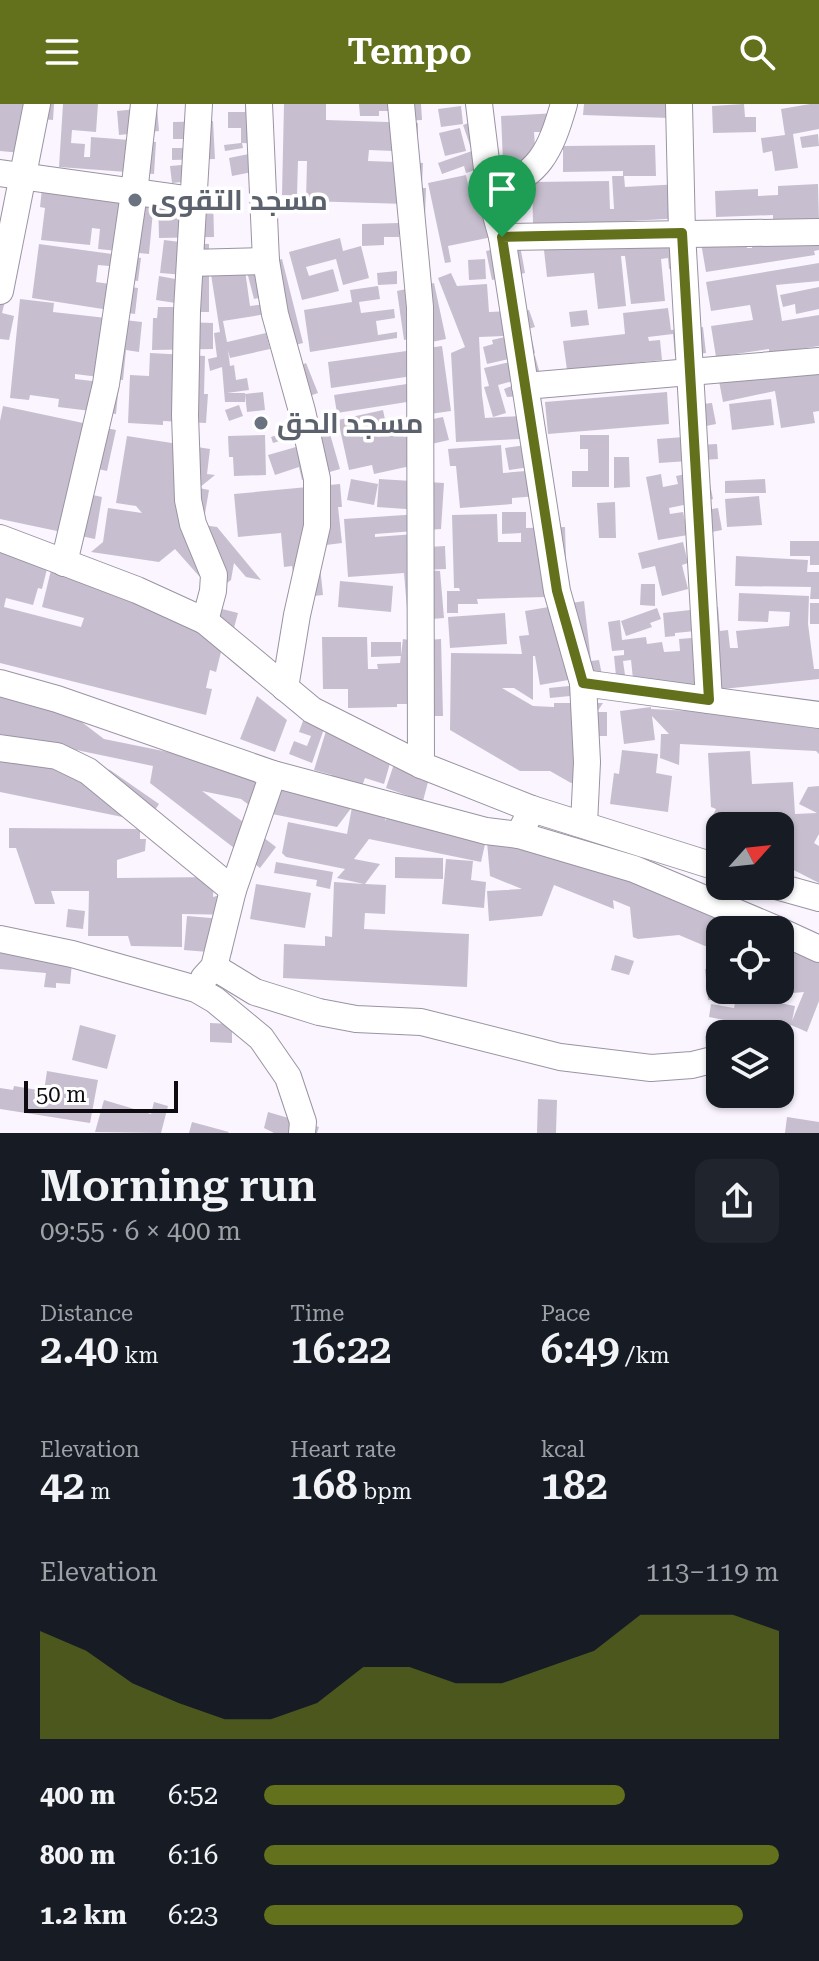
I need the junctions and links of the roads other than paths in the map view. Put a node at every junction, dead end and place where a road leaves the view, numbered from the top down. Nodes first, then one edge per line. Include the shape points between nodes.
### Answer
1 (37, 104) edge
2 (144, 104) edge
3 (199, 104) edge
4 (259, 104) edge
5 (401, 104) edge
6 (479, 104) edge
7 (564, 104) edge
8 (679, 104) edge
9 (11, 175) edge
10 (134, 193) junction
11 (490, 193) junction
12 (193, 200) junction
13 (819, 232) edge
14 (682, 233) junction
15 (502, 237) junction
16 (266, 261) junction
17 (190, 263) junction
18 (0, 291) edge
19 (819, 361) edge
20 (691, 370) junction
21 (525, 386) junction
22 (0, 538) edge
23 (64, 563) junction
24 (205, 621) junction
25 (0, 683) edge
26 (583, 683) junction
27 (285, 688) junction
28 (709, 700) junction
29 (819, 715) edge
30 (0, 748) edge
31 (421, 765) junction
32 (273, 774) junction
33 (532, 809) junction
34 (584, 824) junction
35 (519, 835) junction
36 (706, 863) edge
37 (233, 890) junction
38 (794, 891) edge
39 (819, 898) edge
40 (746, 916) edge
41 (794, 937) edge
42 (0, 939) edge
43 (819, 949) edge
44 (214, 967) junction
45 (196, 989) junction
46 (706, 1062) edge
47 (302, 1133) edge

1 - 9 street
2 - 10 street
3 - 12 street
4 - 16 street
5 - 31 street via 420,307
6 - 11 street
7 - 11 street via 538,167
8 - 14 street
9 - 10 street
9 - 18 street
10 - 12 street
10 - 23 street via 106,384
11 - 15 street
12 - 17 street
13 - 14 street
14 - 15 street
14 - 20 street
15 - 21 street
16 - 17 street
16 - 27 street via 317,479 317,526
17 - 24 street via 186,478 193,524 214,575
19 - 20 street
20 - 21 street
20 - 28 street
21 - 26 street via 557,591
22 - 23 street
23 - 24 street
24 - 27 street
25 - 32 street
26 - 28 street
26 - 34 street
27 - 31 street via 312,710
28 - 29 street
30 - 37 street via 57,756 88,771
31 - 33 street
32 - 35 street via 486,831
32 - 37 street
33 - 34 street
33 - 35 street
34 - 36 street
35 - 40 street via 634,869
37 - 44 street
38 - 39 street
41 - 43 street
42 - 45 street
44 - 45 street
44 - 46 street via 255,992 319,1012 421,1022 560,1057 651,1068
45 - 47 street via 261,1038 288,1077

